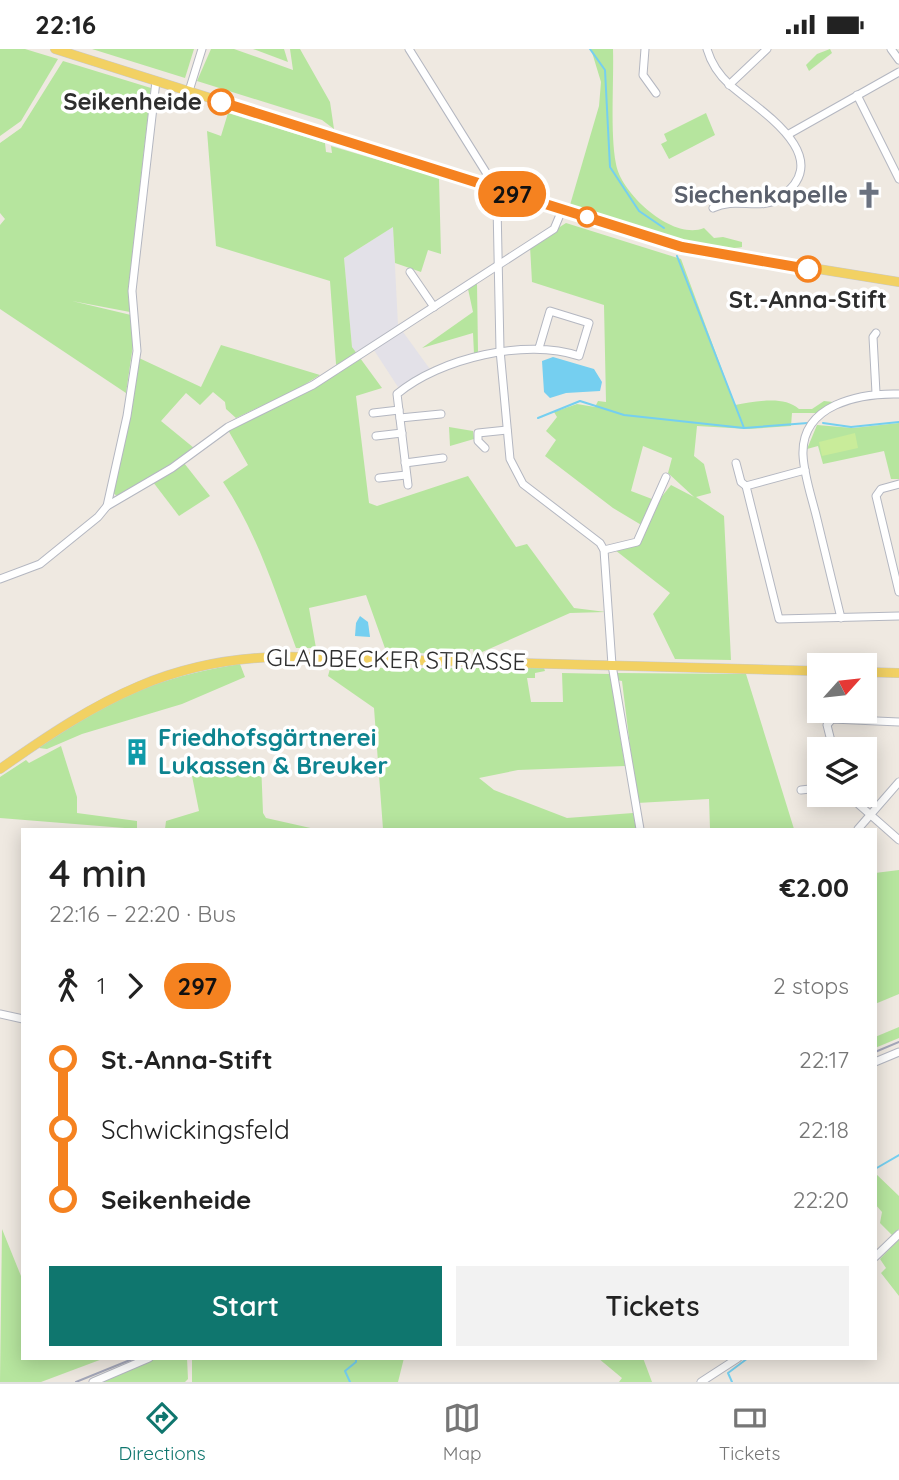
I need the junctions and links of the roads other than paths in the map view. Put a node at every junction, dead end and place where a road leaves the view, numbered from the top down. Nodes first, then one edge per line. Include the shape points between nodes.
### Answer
1 (55, 49) edge
2 (202, 49) edge
3 (409, 49) edge
4 (645, 49) edge
5 (707, 49) edge
6 (767, 49) edge
7 (891, 49) edge
8 (899, 60) edge
9 (899, 72) edge
10 (156, 81) junction
11 (729, 85) junction
12 (189, 91) junction
13 (656, 93) dead end
14 (857, 95) junction
15 (789, 134) junction
16 (899, 179) edge
17 (488, 186) junction
18 (497, 205) dead end
19 (713, 208) dead end
20 (562, 210) junction
21 (499, 264) junction
22 (410, 272) dead end
23 (899, 282) edge
24 (434, 307) junction
25 (876, 333) dead end
26 (539, 348) junction
27 (500, 349) junction
28 (876, 393) junction
29 (899, 394) edge
30 (373, 413) dead end
31 (399, 414) junction
32 (442, 414) dead end
33 (507, 430) junction
34 (402, 433) junction
35 (376, 436) dead end
36 (485, 448) dead end
37 (443, 458) dead end
38 (405, 463) junction
39 (736, 463) dead end
40 (805, 470) junction
41 (407, 475) junction
42 (666, 477) dead end
43 (379, 478) dead end
44 (899, 484) edge
45 (408, 485) dead end
46 (746, 486) junction
47 (107, 506) junction
48 (604, 550) junction
49 (0, 579) edge
50 (899, 592) edge
51 (899, 615) edge
52 (841, 618) junction
53 (612, 665) junction
54 (807, 671) edge
55 (877, 672) edge
56 (899, 673) edge
57 (899, 722) edge
58 (830, 737) edge
59 (0, 769) edge
60 (899, 782) edge
61 (807, 789) edge
62 (801, 790) dead end
63 (861, 807) edge
64 (870, 816) junction
65 (640, 828) edge
66 (859, 828) edge
67 (899, 840) edge
68 (0, 1014) edge
69 (21, 1019) edge
70 (899, 1052) edge
71 (877, 1061) edge
72 (899, 1234) edge
73 (877, 1255) edge
74 (144, 1360) edge
75 (735, 1360) edge
76 (93, 1382) edge
77 (701, 1382) edge

1 - 10 main road
2 - 12 street
3 - 17 street via 487,174
4 - 13 street via 643,75
5 - 11 street
6 - 11 street
7 - 8 street
9 - 14 street
10 - 12 main road
10 - 47 street via 132,291 137,351
11 - 15 street
12 - 17 main road
14 - 15 street
14 - 16 street
15 - 19 street via 799,166 787,192 771,203 735,201
17 - 20 main road
18 - 21 street
20 - 21 street via 554,229
20 - 23 main road via 682,247
21 - 24 street
21 - 27 street
22 - 24 street
24 - 47 street via 313,385 228,427 172,468
25 - 28 street
26 - 26 street via 579,356 589,323 550,311
26 - 27 street
27 - 31 street via 403,389 397,394
27 - 33 street
28 - 29 street
28 - 40 street via 849,398 820,415 806,436
30 - 31 street
31 - 32 street
31 - 34 street
33 - 36 street via 478,433
33 - 48 street via 510,459 523,484
34 - 35 street
34 - 38 street
37 - 38 street
38 - 41 street
39 - 46 street
40 - 46 street
40 - 52 street
41 - 43 street
41 - 45 street
42 - 48 street via 637,541
44 - 50 street via 881,489 876,496
46 - 52 street via 779,619
47 - 49 street via 40,564
48 - 53 street
51 - 52 street
53 - 54 main road, GLADBECKER STRASSE
53 - 59 main road, GLADBECKER STRASSE via 278,656 197,666 124,690 65,723
53 - 65 street
55 - 56 main road
57 - 58 street via 832,719 827,725
60 - 64 street
61 - 62 street
63 - 64 street
64 - 66 street
64 - 67 street
68 - 69 street
70 - 71 street
72 - 73 street
74 - 76 street
75 - 77 street

